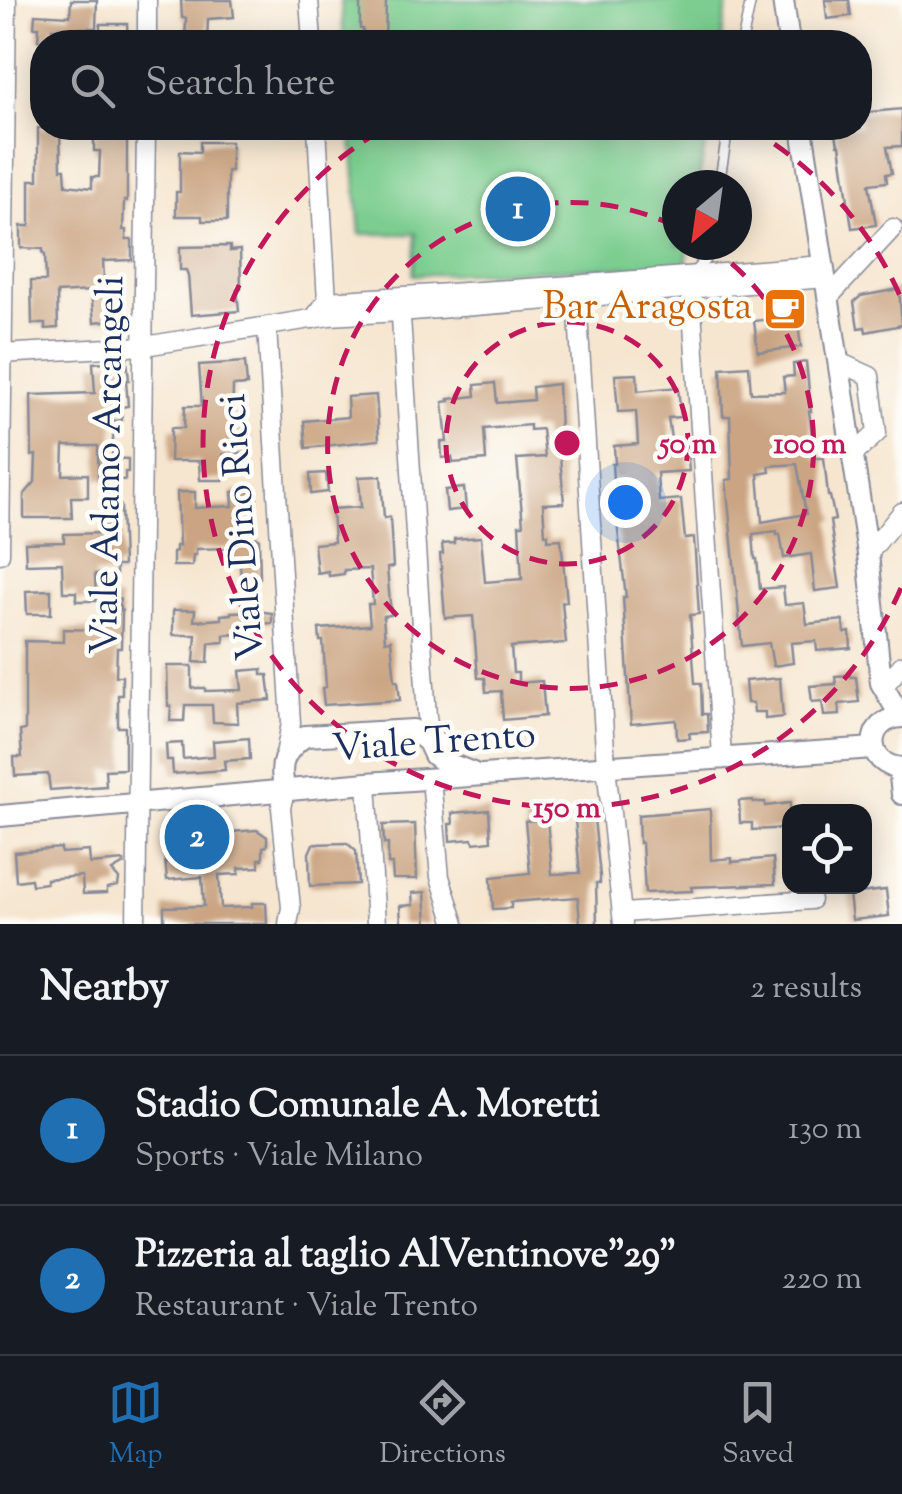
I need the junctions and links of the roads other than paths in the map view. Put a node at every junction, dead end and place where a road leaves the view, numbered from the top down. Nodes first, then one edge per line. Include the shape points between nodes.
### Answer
1 (7, 0) edge
2 (148, 0) edge
3 (310, 0) edge
4 (751, 0) edge
5 (783, 0) edge
6 (147, 30) edge
7 (311, 30) edge
8 (745, 30) edge
9 (787, 30) edge
10 (146, 140) edge
11 (318, 140) edge
12 (726, 140) edge
13 (804, 140) edge
14 (722, 170) edge
15 (893, 228) dead end
16 (705, 260) edge
17 (826, 280) junction
18 (690, 281) junction
19 (575, 292) junction
20 (327, 301) junction
21 (400, 304) junction
22 (313, 319) junction
23 (267, 327) junction
24 (144, 346) junction
25 (2, 354) edge
26 (902, 512) edge
27 (0, 554) edge
28 (868, 554) junction
29 (902, 665) edge
30 (882, 685) junction
31 (426, 705) junction
32 (902, 717) edge
33 (880, 726) junction
34 (298, 730) junction
35 (412, 730) junction
36 (874, 748) junction
37 (434, 754) junction
38 (722, 757) junction
39 (606, 766) junction
40 (456, 767) junction
41 (900, 768) edge
42 (485, 775) junction
43 (423, 779) junction
44 (367, 783) junction
45 (286, 790) junction
46 (902, 794) edge
47 (138, 804) junction
48 (0, 816) edge
49 (812, 900) dead end
50 (623, 918) edge
51 (136, 924) edge
52 (288, 924) edge
53 (376, 924) edge
54 (455, 924) edge

1 - 25 street
2 - 6 street
3 - 7 street
4 - 8 lane
5 - 9 street
10 - 24 street, Viale Adamo Arcangeli
11 - 20 street
12 - 14 lane
13 - 17 street
15 - 17 street
16 - 18 lane
17 - 18 street
17 - 28 street
18 - 19 street
18 - 38 street
19 - 21 street
19 - 39 street
20 - 21 street
20 - 22 street
21 - 22 street
21 - 31 street
22 - 23 street
23 - 24 street
23 - 34 street, Viale Dino Ricci
24 - 25 street
24 - 47 street, Viale Adamo Arcangeli
25 - 27 street
26 - 28 street
28 - 30 street
29 - 30 street
30 - 32 street
30 - 33 street
31 - 35 street
31 - 40 street via 435,743
32 - 33 street
33 - 36 street
34 - 35 street
34 - 45 street via 280,773
35 - 37 street
36 - 38 street, Viale Trento
36 - 41 street via 883,762
37 - 40 street
37 - 43 street
38 - 39 street, Viale Trento
39 - 42 street, Viale Trento
39 - 50 street
40 - 42 street
41 - 46 street
42 - 43 street, Viale Trento
43 - 44 street, Viale Trento
43 - 54 street
44 - 45 street, Viale Trento
44 - 53 street
45 - 47 street, Viale Trento
45 - 52 street via 281,808
47 - 48 street, Viale Trento
47 - 51 street, Viale Adamo Arcangeli
49 - 50 street

